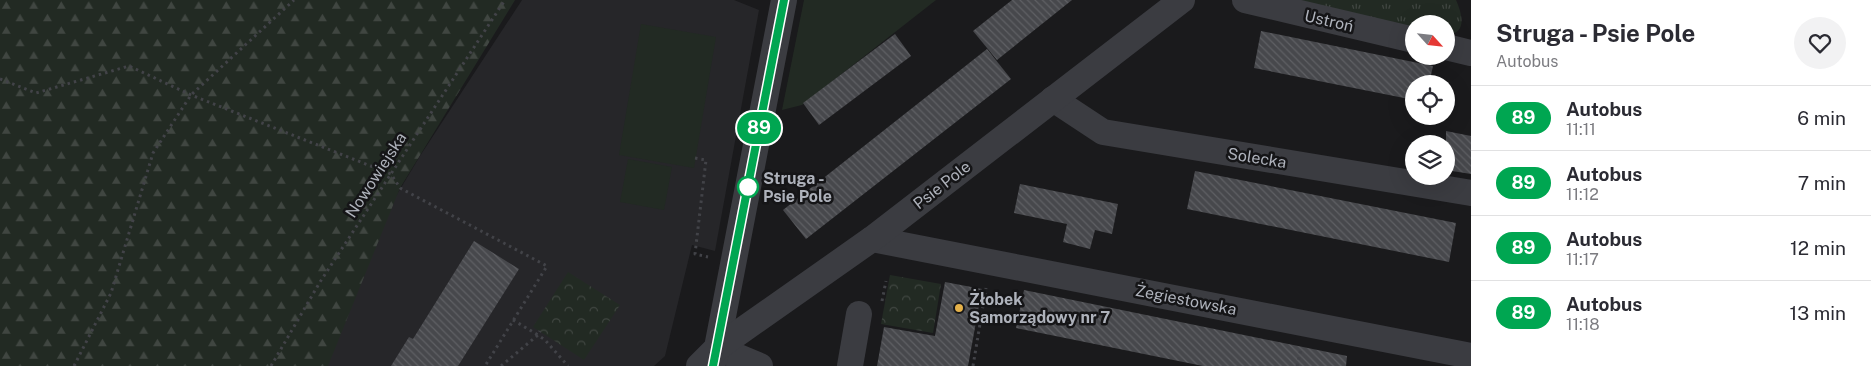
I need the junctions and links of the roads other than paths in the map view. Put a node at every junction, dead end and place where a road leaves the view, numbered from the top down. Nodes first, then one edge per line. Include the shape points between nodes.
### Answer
1 (784, 0) edge
2 (1182, 0) edge
3 (1245, 0) edge
4 (1405, 38) edge
5 (1455, 50) edge
6 (1471, 53) edge
7 (1053, 99) junction
8 (1471, 193) edge
9 (872, 239) junction
10 (859, 314) dead end
11 (1471, 356) edge
12 (710, 360) edge
13 (760, 366) edge
14 (850, 366) edge

1 - 12 street
2 - 7 street, Psie Pole
3 - 4 street, Ustroń
5 - 6 street
7 - 8 street, Solecka via 1103,132
7 - 9 street, Psie Pole
9 - 11 street, Żegiestowska
9 - 12 street, Psie Pole
10 - 14 street
12 - 13 street

